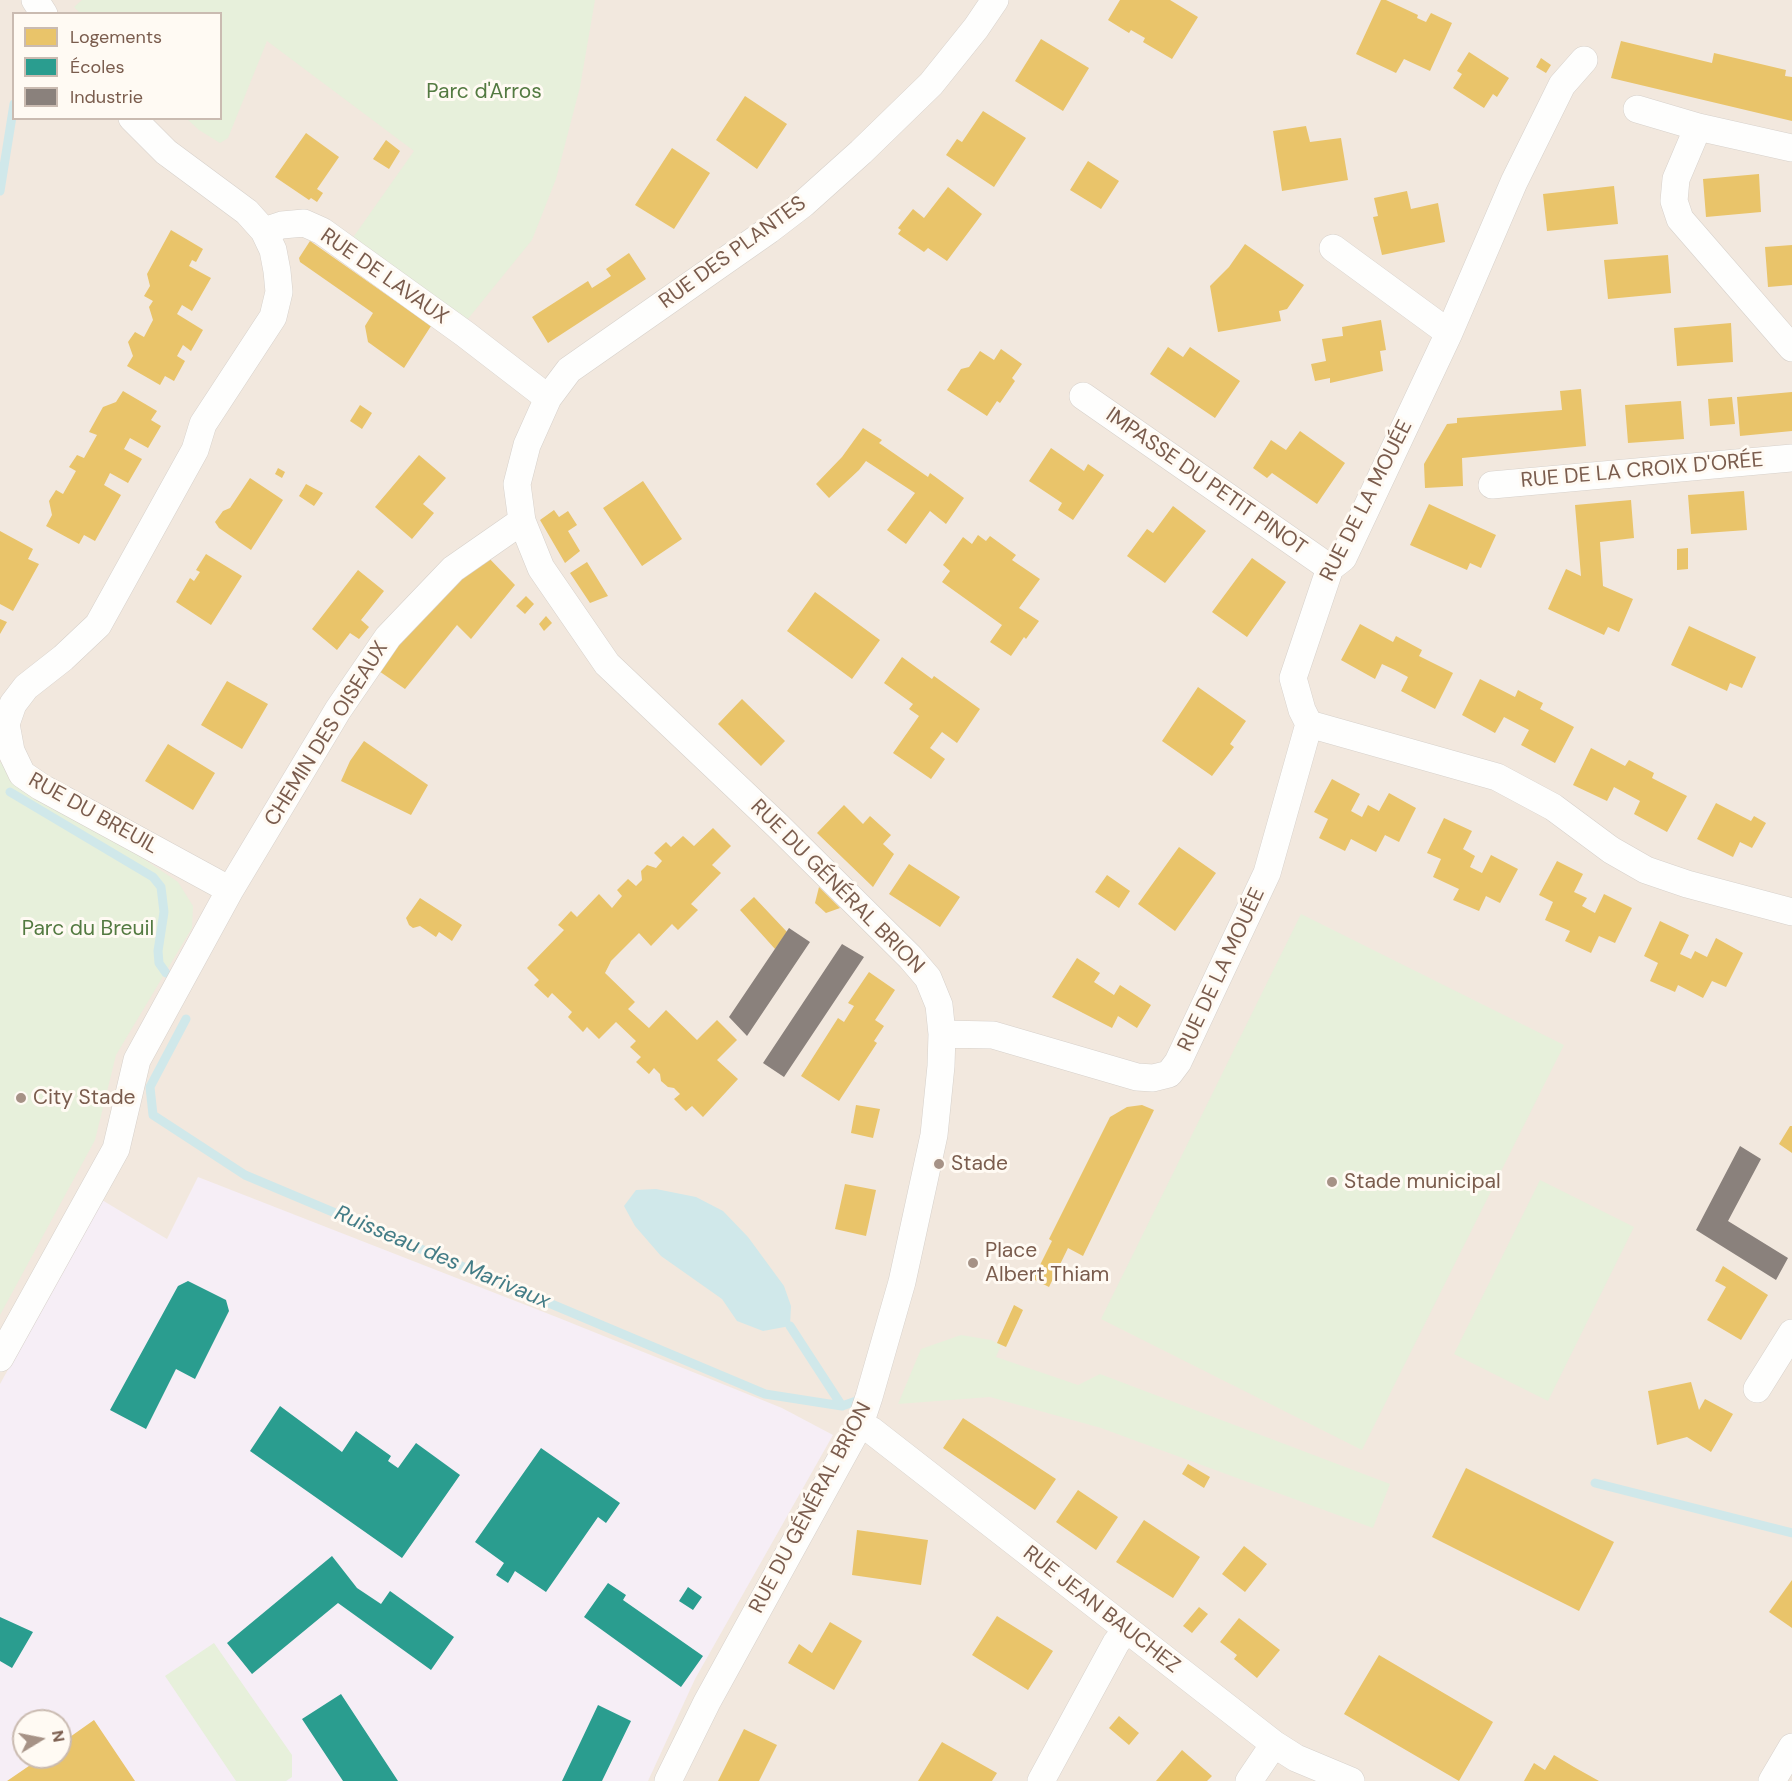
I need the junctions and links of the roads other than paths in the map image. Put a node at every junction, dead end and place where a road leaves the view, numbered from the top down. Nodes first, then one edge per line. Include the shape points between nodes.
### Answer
1 (995, 0) edge
2 (1584, 60) dead end
3 (1637, 109) dead end
4 (134, 120) edge
5 (1698, 127) junction
6 (1792, 148) edge
7 (264, 231) junction
8 (1333, 249) dead end
9 (1449, 333) junction
10 (1792, 348) edge
11 (1083, 396) dead end
12 (548, 398) junction
13 (1792, 458) edge
14 (1492, 485) dead end
15 (522, 521) junction
16 (1329, 568) junction
17 (1309, 724) junction
18 (230, 890) junction
19 (1792, 912) edge
20 (942, 1034) junction
21 (1792, 1333) edge
22 (0, 1358) edge
23 (1757, 1389) dead end
24 (860, 1424) junction
25 (1126, 1630) junction
26 (1274, 1744) junction
27 (1792, 1747) edge
28 (668, 1781) edge
29 (1041, 1781) edge
30 (1249, 1781) edge
31 (1351, 1781) edge
32 (1772, 1781) edge

1 - 12 street, RUE DES PLANTES via 931,84 803,204 569,370
2 - 9 street, RUE DE LA MOUÉE via 1562,84
3 - 5 street
4 - 7 street via 166,152 247,212
5 - 6 street
5 - 10 street via 1676,179 1674,201 1680,219
7 - 12 street, RUE DE LAVAUX via 304,223 322,231
7 - 18 street, RUE DU BREUIL via 278,271 279,292 273,317 203,424 195,450 98,625 26,687 13,704 6,724 11,752 22,774
8 - 9 street
9 - 16 street, RUE DE LA MOUÉE via 1343,558
11 - 16 street, IMPASSE DU PETIT PINOT
12 - 15 street, RUE DES PLANTES via 526,445 517,484
13 - 14 street, RUE DE LA CROIX D'ORÉE
15 - 18 street, CHEMIN DES OISEAUX via 453,569 388,637 338,710
15 - 20 street, RUE DU GÉNÉRAL BRION via 541,568 607,664 910,957 928,978 939,1005
16 - 17 street, RUE DE LA MOUÉE via 1293,678
17 - 19 street via 1497,777 1553,807 1611,850 1646,870
17 - 20 street, RUE DE LA MOUÉE via 1267,873 1169,1074 1137,1077 993,1035
18 - 22 street via 137,1060 116,1149
20 - 24 street, RUE DU GÉNÉRAL BRION via 934,1135 902,1282
21 - 23 street
24 - 25 street, RUE JEAN BAUCHEZ
24 - 28 street, RUE DU GÉNÉRAL BRION via 707,1702
25 - 26 street, RUE JEAN BAUCHEZ
25 - 29 street
26 - 30 street
26 - 31 street, RUE JEAN BAUCHEZ via 1296,1758
27 - 32 street

